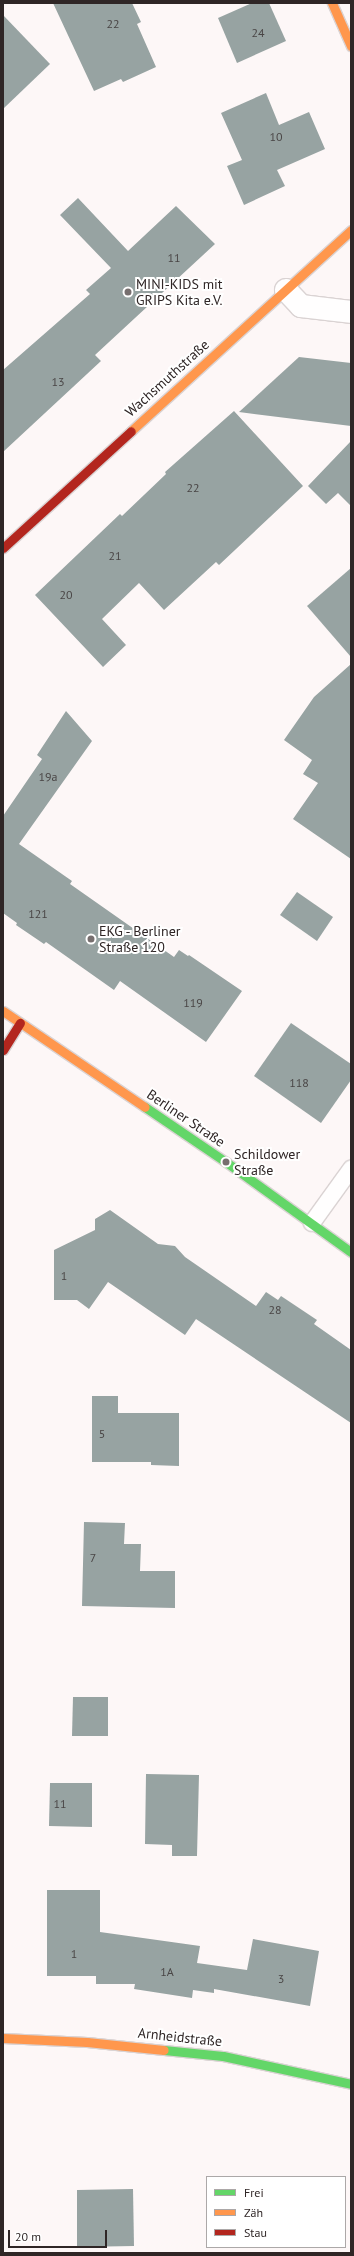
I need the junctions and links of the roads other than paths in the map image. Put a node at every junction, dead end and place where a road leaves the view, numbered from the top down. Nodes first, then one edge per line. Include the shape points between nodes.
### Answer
1 (332, 3) edge
2 (351, 46) edge
3 (351, 230) edge
4 (286, 290) junction
5 (351, 312) edge
6 (3, 548) edge
7 (3, 1011) edge
8 (20, 1023) junction
9 (3, 1050) edge
10 (351, 1169) edge
11 (312, 1223) junction
12 (351, 1252) edge
13 (3, 2038) edge
14 (351, 2084) edge

1 - 2 street
3 - 4 street, Wachsmuthstraße
4 - 5 street via 301,306
4 - 6 street, Wachsmuthstraße
7 - 8 street, Berliner Straße
8 - 9 street
8 - 11 street, Berliner Straße
10 - 11 lane
11 - 12 street, Berliner Straße
13 - 14 street, Arnheidstraße via 86,2042 223,2056

